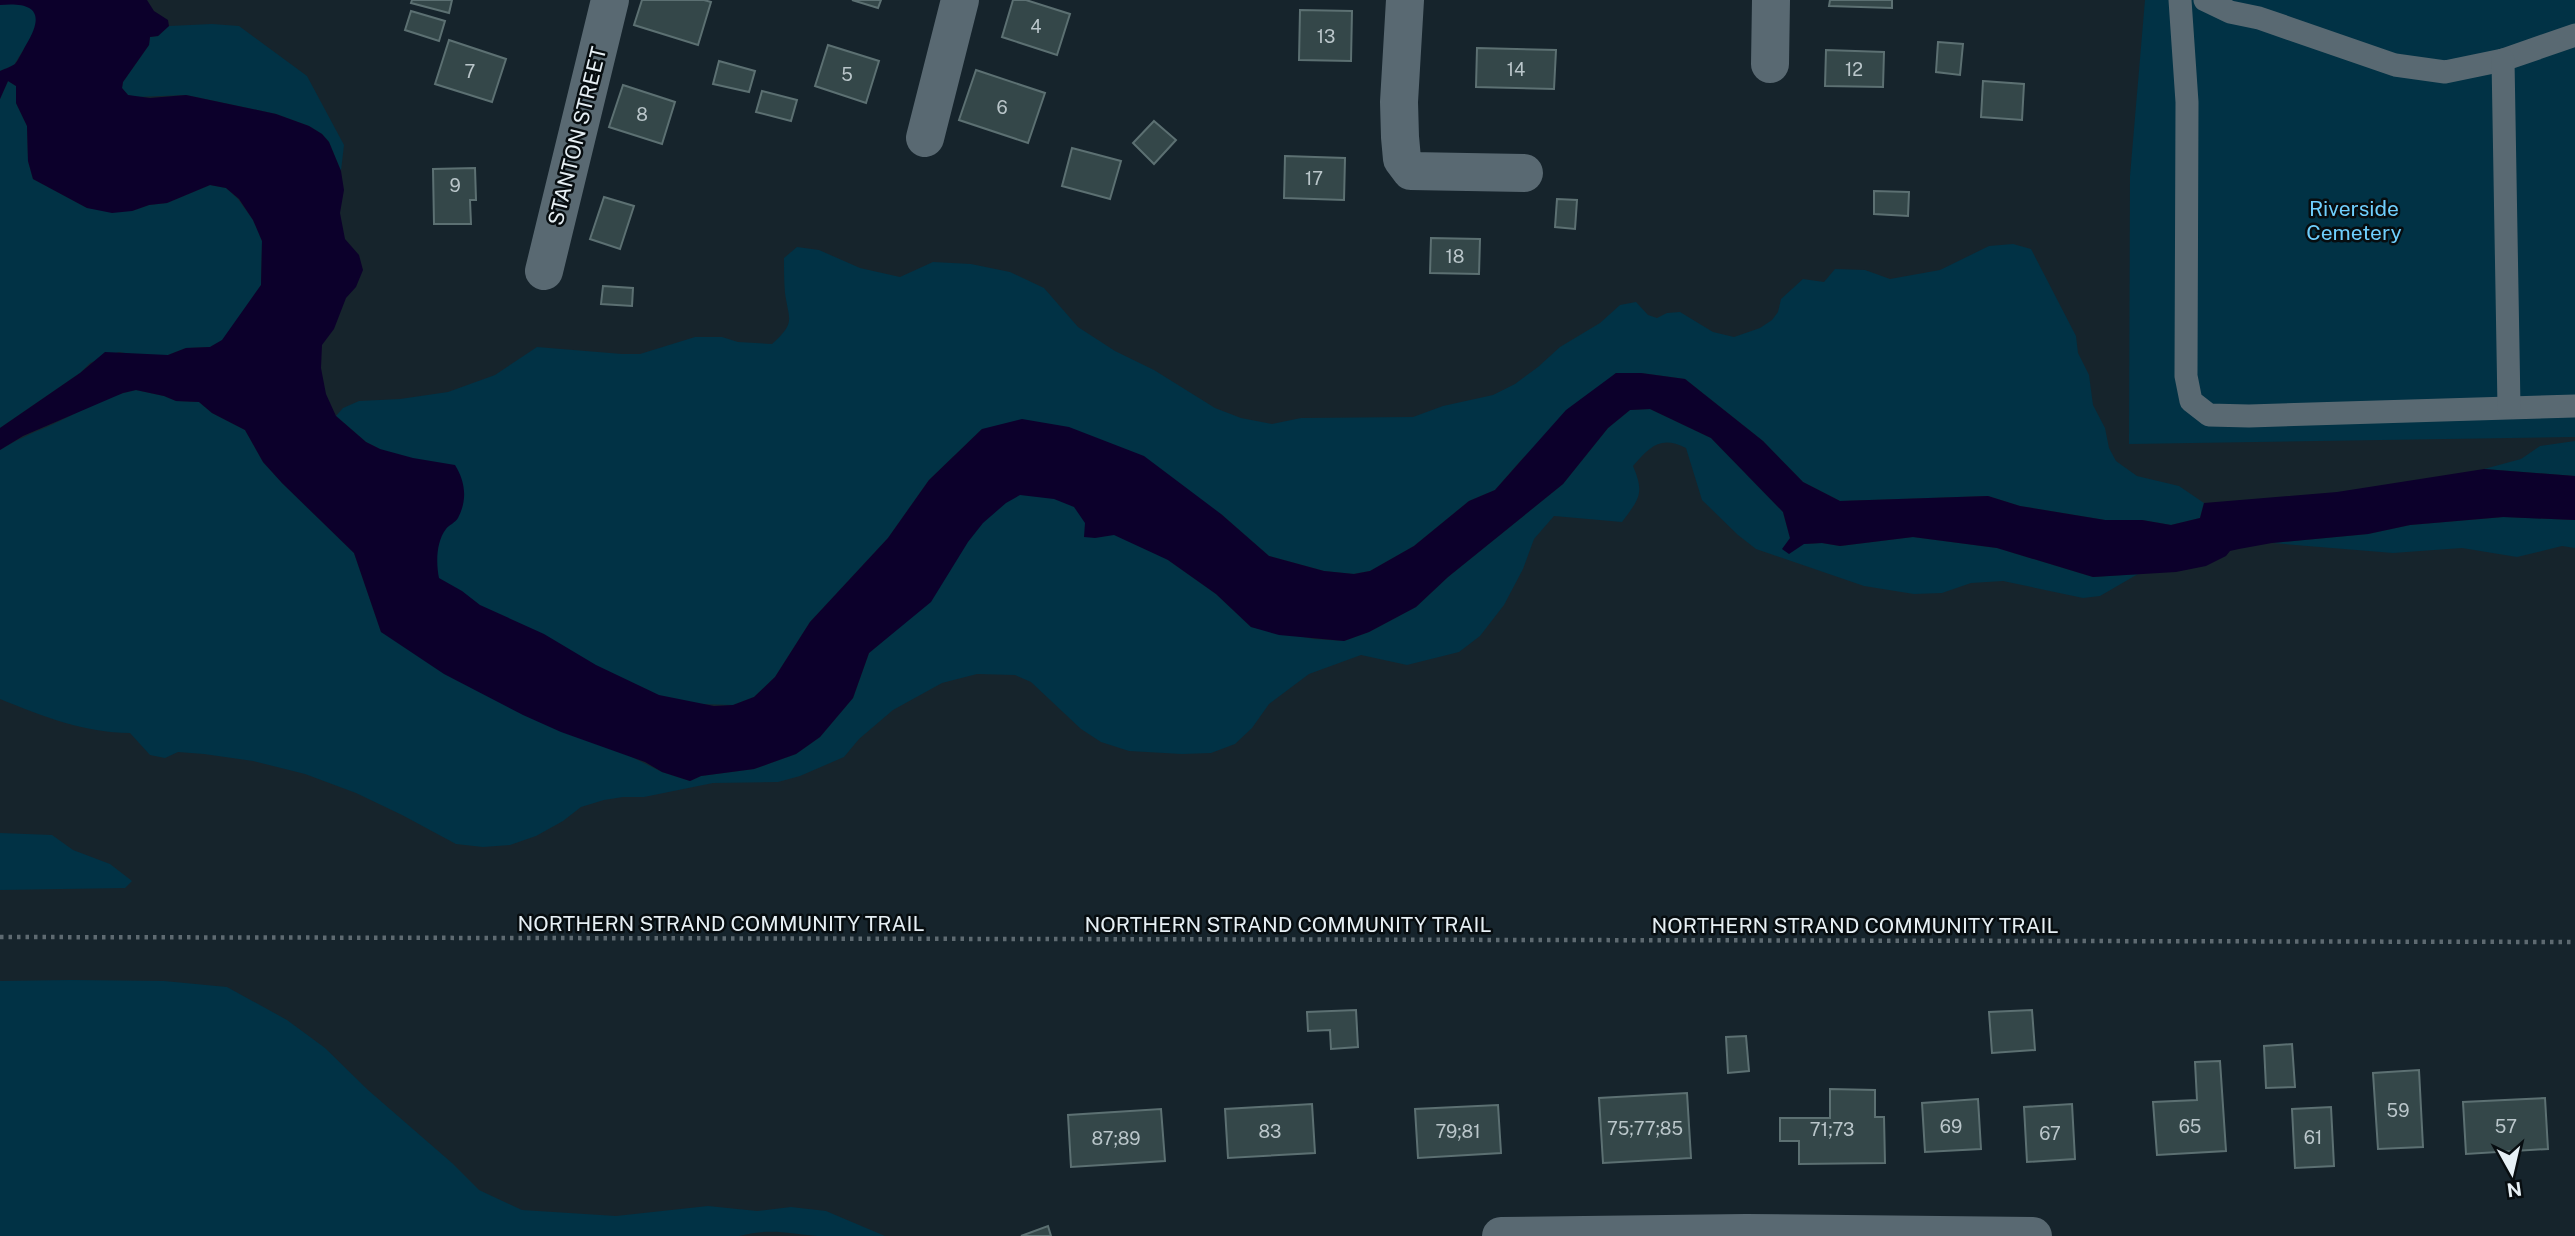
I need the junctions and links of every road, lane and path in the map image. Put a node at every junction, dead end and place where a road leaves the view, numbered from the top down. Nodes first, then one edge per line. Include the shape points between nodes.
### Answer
1 (610, 0) edge
2 (960, 0) edge
3 (1405, 0) edge
4 (1772, 0) edge
5 (2180, 0) edge
6 (2205, 0) edge
7 (2575, 35) edge
8 (2503, 60) junction
9 (1770, 64) dead end
10 (925, 138) dead end
11 (1524, 173) dead end
12 (544, 271) dead end
13 (2575, 406) edge
14 (2510, 407) junction
15 (0, 937) edge
16 (2575, 942) edge
17 (1501, 1236) edge
18 (2033, 1236) edge

1 - 12 street, STANTON STREET
2 - 10 street
3 - 11 street via 1399,102 1402,159 1411,171
4 - 9 street
5 - 14 lane via 2187,102 2186,376 2191,401 2209,415 2249,416
6 - 8 lane via 2395,65 2445,72
7 - 8 lane
8 - 14 lane
13 - 14 lane
15 - 16 path, NORTHERN STRAND COMMUNITY TRAIL
17 - 18 street

